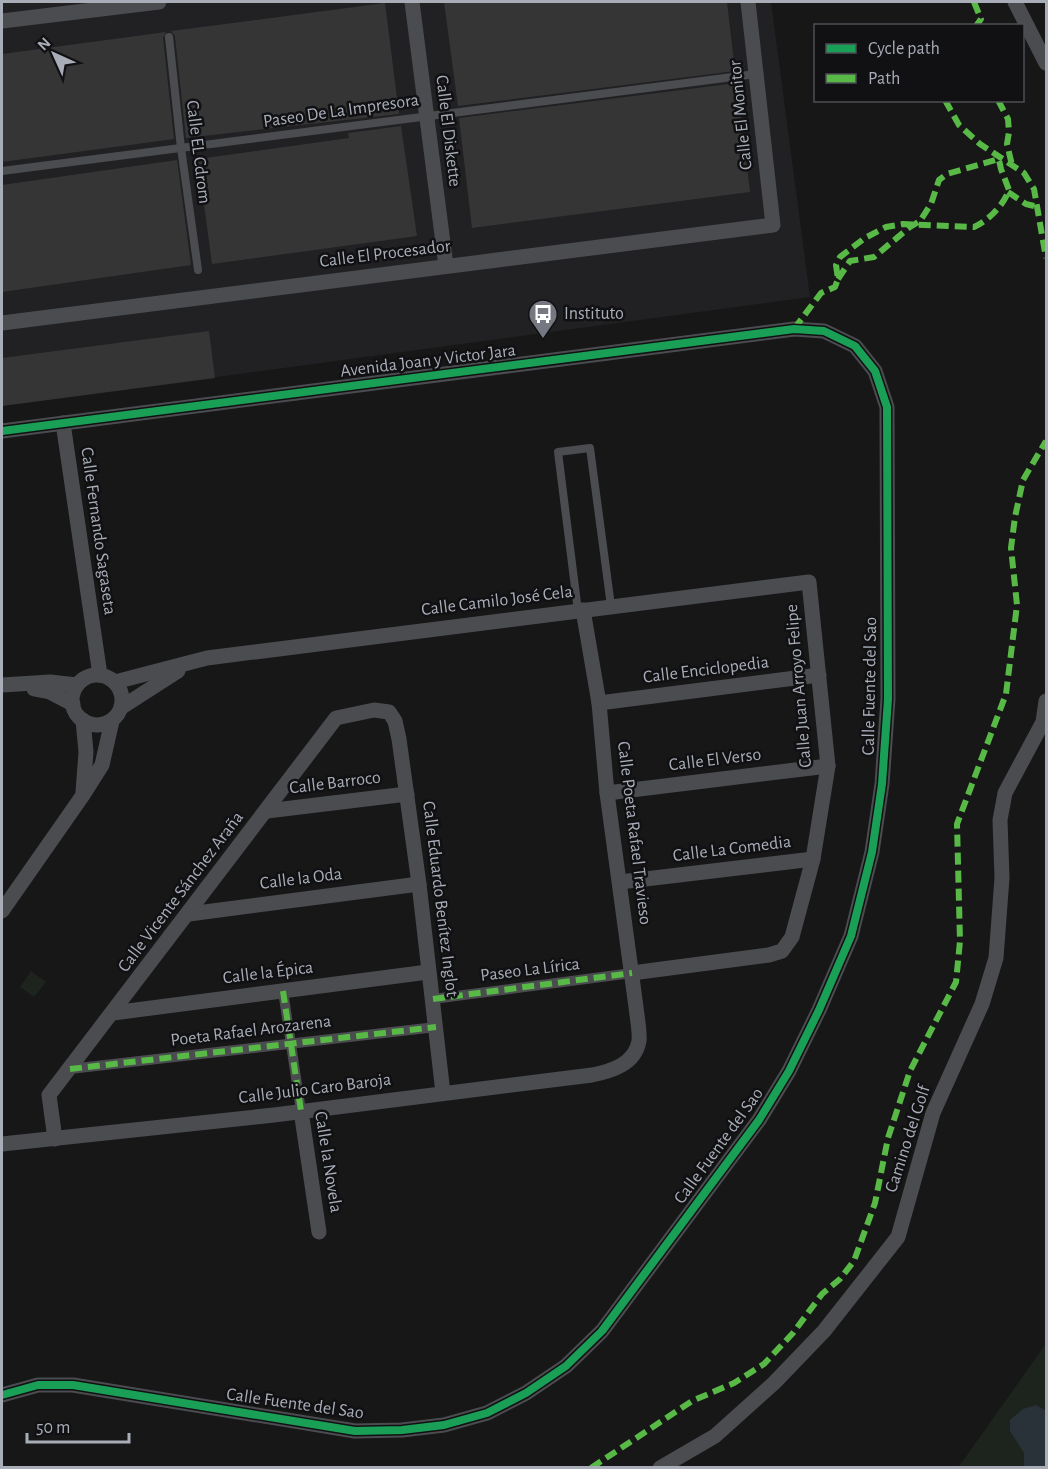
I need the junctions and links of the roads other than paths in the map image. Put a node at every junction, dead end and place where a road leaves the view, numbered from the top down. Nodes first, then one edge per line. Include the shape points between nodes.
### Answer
1 (159, 2) edge
2 (412, 2) edge
3 (748, 2) edge
4 (1015, 2) edge
5 (2, 21) edge
6 (169, 37) dead end
7 (1047, 63) edge
8 (756, 74) junction
9 (427, 115) junction
10 (181, 148) junction
11 (2, 171) edge
12 (773, 225) joint
13 (446, 266) junction
14 (198, 270) dead end
15 (2, 323) edge
16 (855, 346) joint
17 (63, 423) junction
18 (2, 431) edge
19 (809, 582) joint
20 (611, 606) junction
21 (581, 611) junction
22 (94, 643) junction
23 (190, 663) junction
24 (100, 675) junction
25 (819, 675) junction
26 (80, 682) junction
27 (115, 682) junction
28 (6, 684) edge
29 (1047, 701) edge
30 (73, 704) junction
31 (599, 704) junction
32 (122, 706) junction
33 (389, 712) joint
34 (83, 720) junction
35 (111, 721) junction
36 (828, 766) junction
37 (607, 793) junction
38 (407, 794) junction
39 (83, 795) junction
40 (267, 811) junction
41 (813, 859) junction
42 (620, 882) junction
43 (419, 884) junction
44 (2, 911) edge
45 (189, 914) junction
46 (428, 972) junction
47 (632, 973) junction
48 (283, 991) junction
49 (433, 999) junction
50 (113, 1013) junction
51 (436, 1027) junction
52 (291, 1044) junction
53 (630, 1060) joint
54 (70, 1069) junction
55 (443, 1093) junction
56 (301, 1111) junction
57 (55, 1139) junction
58 (2, 1144) edge
59 (319, 1232) dead end
60 (2, 1395) edge
61 (660, 1467) edge

1 - 5 street
2 - 9 street, Calle El Diskette
3 - 8 street, Calle El Monitor
4 - 7 street
6 - 10 lane, Calle EL Cdrom
8 - 9 lane, Paseo De La Impresora
8 - 12 street, Calle El Monitor
9 - 10 lane, Paseo De La Impresora
9 - 13 street, Calle El Diskette
10 - 11 lane, Paseo De La Impresora
10 - 14 lane, Calle EL Cdrom
12 - 13 street, Calle El Procesador
13 - 15 street, Calle El Procesador
16 - 17 street, Avenida Joan y Victor Jara via 824,331 794,329
16 - 60 street, Calle Fuente del Sao via 875,371 887,406 888,699 872,852 851,936 789,1071 759,1120 602,1331 566,1366 487,1413 444,1425 402,1430 355,1431 73,1385 38,1385
17 - 18 street, Avenida Joan y Victor Jara
17 - 22 street, Calle Fernando Sagaseta
19 - 20 street, Calle Camilo José Cela
19 - 25 street, Calle Juan Arroyo Felipe
20 - 21 street, Calle Camilo José Cela
20 - 21 lane via 590,448 558,452
21 - 23 street, Calle Camilo José Cela via 241,653
21 - 31 street, Calle Poeta Rafael Travieso
22 - 24 street, Calle Fernando Sagaseta
22 - 26 street, Calle Fernando Sagaseta
23 - 27 street, Calle Camilo José Cela
23 - 32 street, Calle Camilo José Cela
24 - 26 street
24 - 27 street
25 - 31 street, Calle Enciclopedia
25 - 36 street, Calle Juan Arroyo Felipe
26 - 28 street
26 - 30 street via 72,697
27 - 32 street via 122,693
28 - 30 street via 50,692
29 - 61 street, Camino del Golf via 1042,722 1005,793 1000,820 1002,878 996,958 982,1004 933,1113 898,1237 824,1331 774,1383 715,1436
30 - 34 street
31 - 37 street, Calle Poeta Rafael Travieso
32 - 35 street
33 - 38 street, Calle Eduardo Benítez Inglot via 395,721
33 - 40 street, Calle Vicente Sánchez Araña via 374,710 336,718
34 - 35 street via 97,725
34 - 39 street
35 - 39 street via 102,765
36 - 37 street, Calle El Verso
36 - 41 street, Calle Juan Arroyo Felipe
37 - 42 street, Calle Poeta Rafael Travieso
38 - 40 street, Calle Barroco
38 - 43 street, Calle Eduardo Benítez Inglot
39 - 44 street
40 - 45 street, Calle Vicente Sánchez Araña
41 - 42 street, Calle La Comedia
41 - 47 street, Calle Juan Arroyo Felipe via 792,937 782,951
42 - 47 street, Calle Poeta Rafael Travieso
43 - 45 street, Calle la Oda
43 - 46 street, Calle Eduardo Benítez Inglot
45 - 50 street, Calle Vicente Sánchez Araña
46 - 48 street, Calle la Épica
46 - 49 street, Calle Eduardo Benítez Inglot
47 - 49 street, Paseo La Lírica
47 - 53 street, Calle Poeta Rafael Travieso via 639,1041
48 - 50 street, Calle la Épica
48 - 52 street, Calle la Novela
49 - 51 street, Calle Eduardo Benítez Inglot
50 - 54 street, Calle Vicente Sánchez Araña
51 - 52 street, Poeta Rafael Arozarena
51 - 55 street, Calle Eduardo Benítez Inglot
52 - 54 street, Poeta Rafael Arozarena
52 - 56 street, Calle la Novela
53 - 55 street, Calle Julio Caro Baroja via 611,1071 592,1075
54 - 57 street, Calle Vicente Sánchez Araña via 49,1095
55 - 56 street, Calle Julio Caro Baroja
56 - 57 street, Calle Julio Caro Baroja
56 - 59 street, Calle la Novela
57 - 58 street, Calle Julio Caro Baroja

